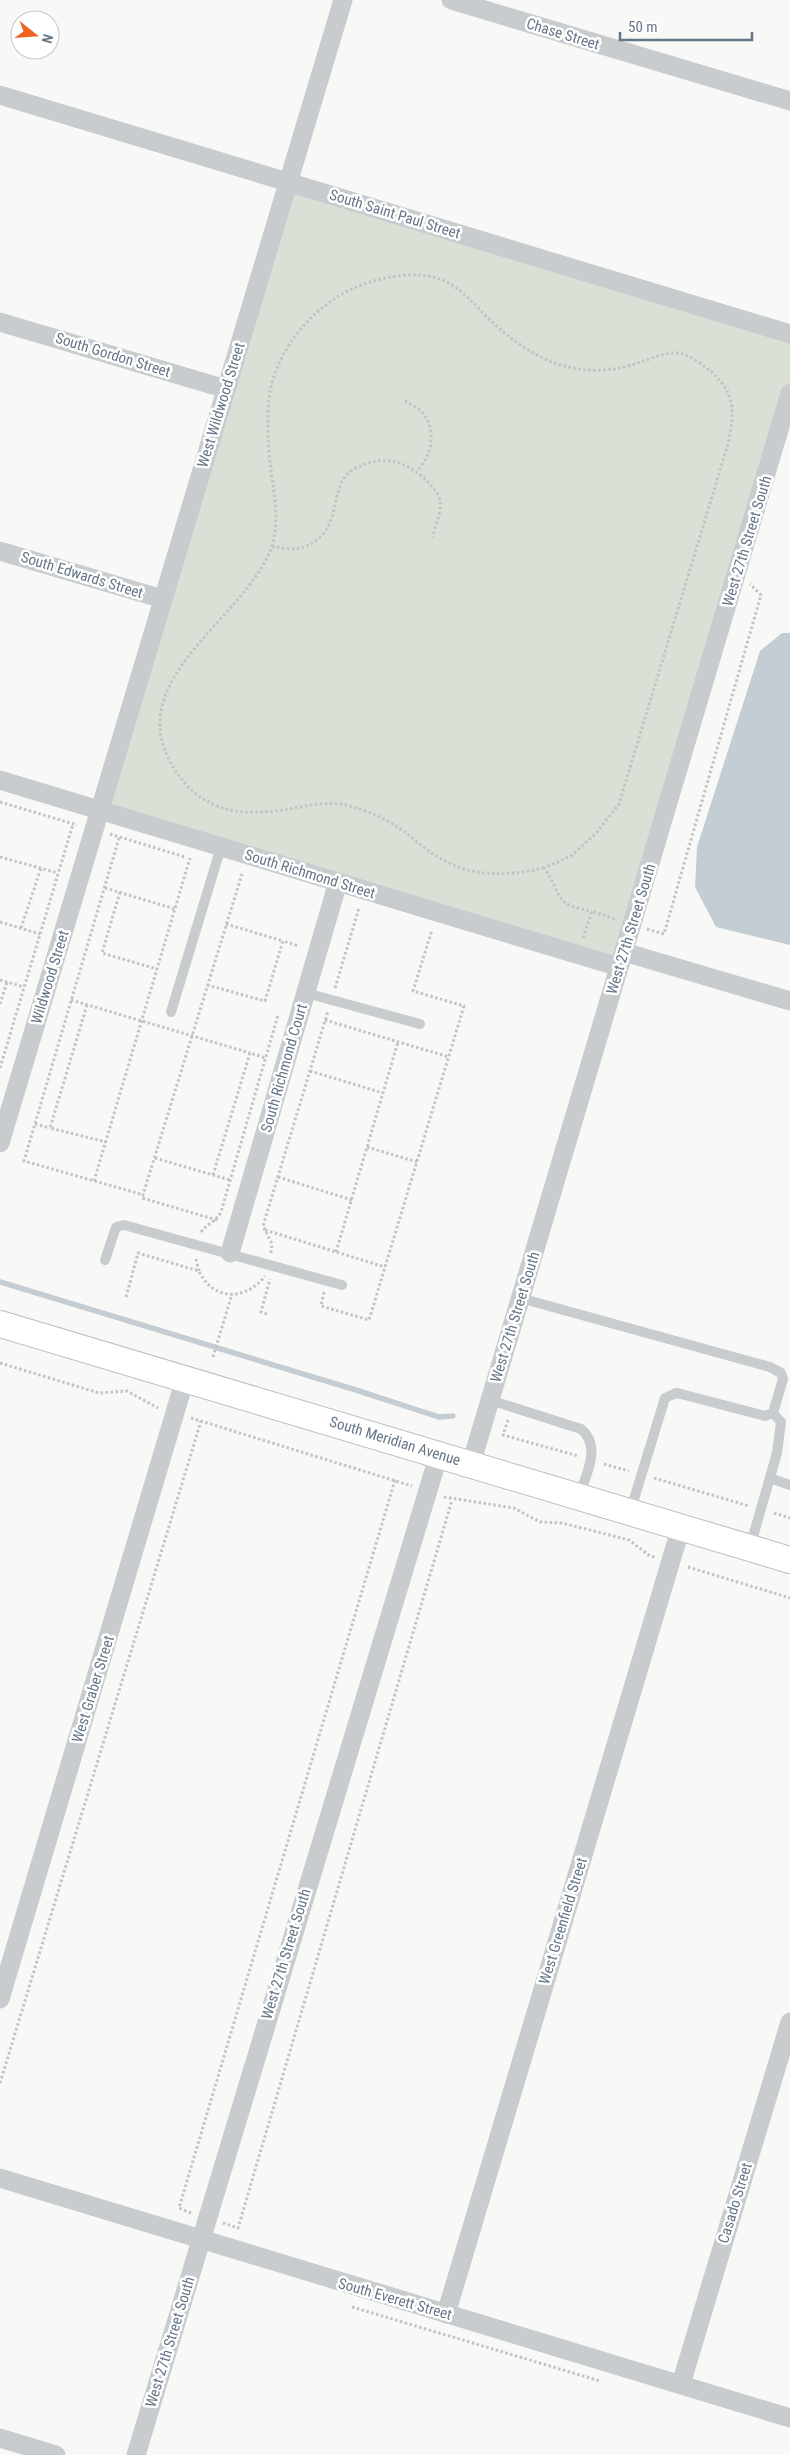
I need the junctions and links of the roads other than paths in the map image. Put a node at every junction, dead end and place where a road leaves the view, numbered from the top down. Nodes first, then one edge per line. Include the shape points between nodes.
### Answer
1 (343, 0) edge
2 (451, 0) edge
3 (0, 95) edge
4 (790, 101) edge
5 (288, 182) junction
6 (0, 322) edge
7 (790, 334) edge
8 (226, 389) junction
9 (790, 393) edge
10 (783, 442) edge
11 (0, 551) edge
12 (163, 599) junction
13 (0, 780) edge
14 (100, 810) junction
15 (221, 847) junction
16 (338, 882) junction
17 (621, 959) junction
18 (306, 993) junction
19 (790, 1002) edge
20 (171, 1012) dead end
21 (420, 1024) dead end
22 (0, 1143) edge
23 (230, 1253) junction
24 (105, 1260) dead end
25 (342, 1285) dead end
26 (520, 1298) junction
27 (0, 1324) edge
28 (185, 1379) junction
29 (490, 1400) junction
30 (773, 1413) junction
31 (439, 1454) junction
32 (471, 1464) junction
33 (770, 1478) junction
34 (790, 1485) edge
35 (579, 1497) junction
36 (630, 1512) junction
37 (681, 1527) junction
38 (749, 1548) junction
39 (790, 1560) edge
40 (0, 1999) edge
41 (790, 2022) edge
42 (0, 2178) edge
43 (200, 2240) junction
44 (446, 2314) junction
45 (681, 2384) junction
46 (790, 2418) edge
47 (0, 2438) edge
48 (56, 2455) edge
49 (136, 2455) edge

1 - 5 street, West Wildwood Street
2 - 4 street, Chase Street
3 - 5 street, South Saint Paul Street
5 - 7 street, South Saint Paul Street
5 - 8 street, West Wildwood Street
6 - 8 street, South Gordon Street
8 - 12 street, West Wildwood Street
9 - 10 street, West 27th Street South
10 - 17 street, West 27th Street South
11 - 12 street, South Edwards Street
12 - 14 street, West Wildwood Street
13 - 14 street, South Richmond Street
14 - 15 street, South Richmond Street
14 - 22 street, Wildwood Street
15 - 16 street, South Richmond Street
15 - 20 lane
16 - 17 street, South Richmond Street
16 - 18 street, South Richmond Court
17 - 19 street, South Richmond Street
17 - 26 street, West 27th Street South
18 - 21 lane
18 - 23 street, South Richmond Court
23 - 24 lane via 124,1225 116,1227 112,1233
23 - 25 lane
26 - 29 street, West 27th Street South
26 - 30 lane via 776,1369 783,1379
27 - 28 main road, South Meridian Avenue
28 - 31 main road, South Meridian Avenue
28 - 40 street, West Graber Street
29 - 32 street, West 27th Street South
29 - 35 lane via 581,1429 589,1436 592,1457
30 - 33 lane via 781,1422 781,1431
30 - 36 lane via 765,1416 750,1414 681,1394 669,1395 662,1404
31 - 32 main road, South Meridian Avenue
31 - 43 street, West 27th Street South
32 - 35 main road, South Meridian Avenue
33 - 34 lane
33 - 38 lane
35 - 36 main road, South Meridian Avenue
36 - 37 main road, South Meridian Avenue
37 - 38 main road, South Meridian Avenue
37 - 44 street, West Greenfield Street
38 - 39 main road, South Meridian Avenue
41 - 45 street, Casado Street
42 - 43 street, South Everett Street
43 - 44 street, South Everett Street
43 - 49 street, West 27th Street South
44 - 45 street, South Everett Street
45 - 46 street, South Everett Street
47 - 48 street

